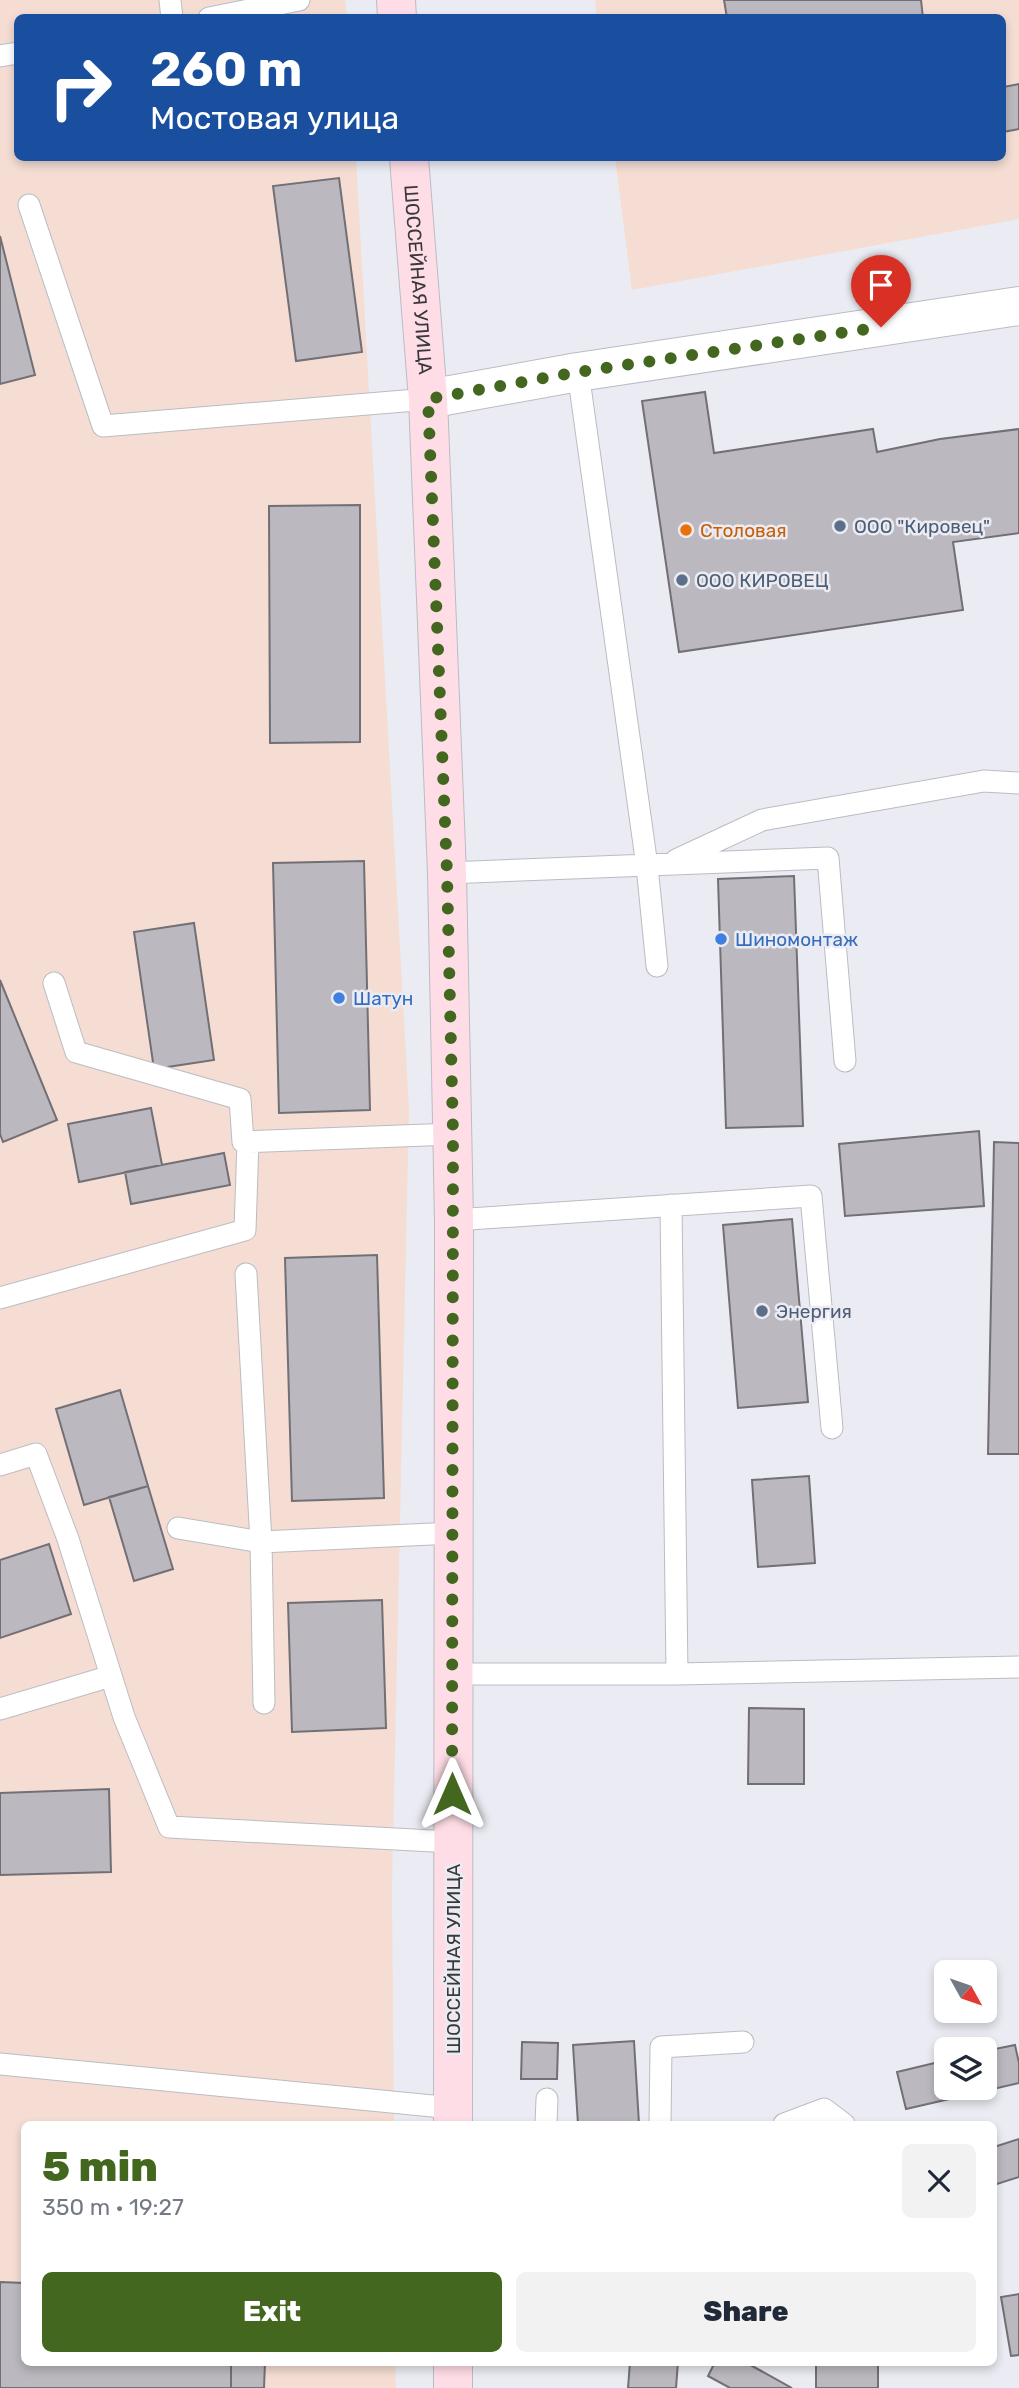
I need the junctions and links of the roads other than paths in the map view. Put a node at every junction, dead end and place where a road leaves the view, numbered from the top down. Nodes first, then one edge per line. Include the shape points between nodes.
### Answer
1 (299, 0) edge
2 (229, 14) edge
3 (408, 161) edge
4 (29, 205) dead end
5 (1019, 306) edge
6 (578, 372) junction
7 (428, 399) junction
8 (1019, 783) edge
9 (657, 865) junction
10 (447, 873) junction
11 (657, 966) dead end
12 (54, 983) dead end
13 (845, 1061) dead end
14 (453, 1134) junction
15 (248, 1142) junction
16 (671, 1205) junction
17 (454, 1220) junction
18 (246, 1274) dead end
19 (0, 1298) edge
20 (832, 1428) dead end
21 (0, 1465) edge
22 (178, 1528) dead end
23 (453, 1533) junction
24 (261, 1542) junction
25 (1019, 1667) edge
26 (452, 1674) junction
27 (677, 1674) junction
28 (111, 1676) junction
29 (264, 1703) dead end
30 (0, 1709) edge
31 (452, 1842) junction
32 (743, 2042) dead end
33 (0, 2064) edge
34 (547, 2099) dead end
35 (453, 2116) edge
36 (546, 2121) edge
37 (660, 2121) edge
38 (793, 2121) edge
39 (840, 2121) edge
40 (453, 2366) edge
41 (453, 2388) edge

1 - 2 lane
3 - 7 main road, ШОССЕЙНАЯ УЛИЦА
4 - 7 lane via 103,426
5 - 6 street
6 - 7 street
6 - 9 lane
7 - 10 main road, ШОССЕЙНАЯ УЛИЦА
8 - 9 lane via 984,780 762,820
9 - 10 lane
9 - 11 lane
9 - 13 lane via 828,858
10 - 14 main road, ШОССЕЙНАЯ УЛИЦА
12 - 15 lane via 76,1052 240,1099 243,1142
14 - 15 lane
14 - 17 main road, ШОССЕЙНАЯ УЛИЦА
15 - 19 lane via 245,1230
16 - 17 lane
16 - 20 lane via 811,1196
16 - 27 lane
17 - 23 main road, ШОССЕЙНАЯ УЛИЦА
18 - 24 lane
21 - 28 lane via 36,1454
22 - 24 lane
23 - 24 lane
23 - 26 main road, ШОССЕЙНАЯ УЛИЦА
24 - 29 lane
25 - 27 lane
26 - 27 lane
26 - 31 main road, ШОССЕЙНАЯ УЛИЦА
28 - 30 lane
28 - 31 lane via 169,1827
31 - 35 main road, ШОССЕЙНАЯ УЛИЦА
32 - 37 lane via 661,2047
33 - 35 lane
34 - 36 lane
38 - 39 lane via 824,2109
40 - 41 main road

